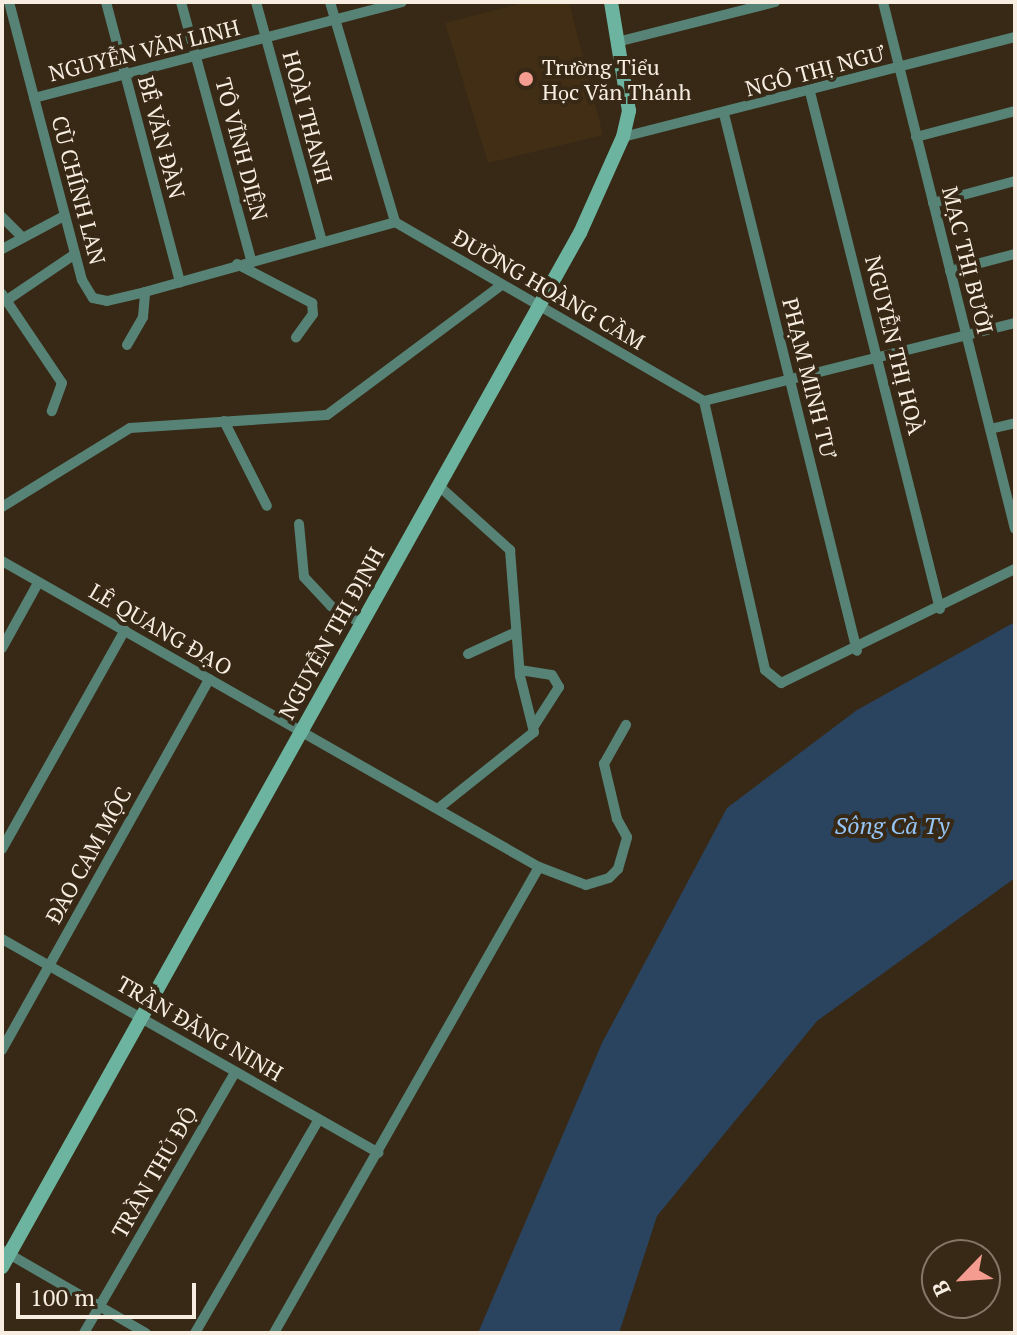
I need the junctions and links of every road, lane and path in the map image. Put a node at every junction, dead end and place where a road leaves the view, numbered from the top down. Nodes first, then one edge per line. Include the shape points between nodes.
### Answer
1 (9, 2) edge
2 (106, 2) edge
3 (181, 2) edge
4 (256, 2) edge
5 (330, 2) edge
6 (402, 2) edge
7 (611, 2) edge
8 (775, 2) edge
9 (883, 2) edge
10 (335, 21) junction
11 (1015, 37) edge
12 (266, 39) junction
13 (621, 41) junction
14 (197, 58) junction
15 (899, 68) junction
16 (126, 76) junction
17 (810, 92) junction
18 (34, 98) junction
19 (1015, 111) edge
20 (724, 114) junction
21 (623, 137) junction
22 (916, 137) junction
23 (1015, 181) edge
24 (933, 203) junction
25 (64, 216) junction
26 (2, 217) edge
27 (395, 222) junction
28 (22, 237) junction
29 (322, 242) junction
30 (2, 249) edge
31 (75, 254) junction
32 (1015, 254) edge
33 (251, 260) junction
34 (237, 264) junction
35 (950, 271) junction
36 (180, 282) junction
37 (500, 286) junction
38 (145, 292) junction
39 (5, 297) edge
40 (538, 307) junction
41 (1015, 323) edge
42 (966, 335) junction
43 (296, 337) dead end
44 (127, 345) dead end
45 (878, 356) junction
46 (789, 378) junction
47 (704, 401) junction
48 (52, 411) dead end
49 (224, 421) junction
50 (1015, 423) edge
51 (990, 429) junction
52 (439, 486) junction
53 (267, 506) dead end
54 (2, 507) edge
55 (299, 524) dead end
56 (1015, 529) edge
57 (2, 561) edge
58 (1015, 569) edge
59 (38, 583) junction
60 (940, 609) junction
61 (362, 624) junction
62 (125, 630) junction
63 (516, 632) junction
64 (2, 648) edge
65 (857, 651) junction
66 (468, 654) dead end
67 (520, 670) junction
68 (209, 679) junction
69 (626, 725) dead end
70 (534, 726) junction
71 (302, 730) junction
72 (440, 807) junction
73 (2, 849) edge
74 (539, 867) junction
75 (2, 939) edge
76 (50, 966) junction
77 (144, 1020) junction
78 (2, 1050) edge
79 (235, 1072) junction
80 (319, 1119) junction
81 (378, 1153) junction
82 (4, 1257) edge
83 (99, 1306) junction
84 (84, 1333) edge
85 (146, 1333) edge
86 (195, 1333) edge
87 (274, 1333) edge

1 - 18 street, CÙ CHÍNH LAN
2 - 16 street, BẾ VĂN ĐÀN
3 - 14 street, TÔ VĨNH DIỆN
4 - 12 street, HOÀI THANH
5 - 10 street
6 - 10 street, NGUYỄN VĂN LINH
7 - 13 street, NGUYỄN THỊ ĐỊNH
8 - 13 street
9 - 15 street, MẠC THỊ BƯỞI
10 - 12 street, NGUYỄN VĂN LINH
10 - 27 street
11 - 15 street, NGÔ THỊ NGƯ
12 - 14 street, NGUYỄN VĂN LINH
12 - 29 street, HOÀI THANH
13 - 21 street, NGUYỄN THỊ ĐỊNH via 629,111
14 - 16 street, NGUYỄN VĂN LINH
14 - 33 street, TÔ VĨNH DIỆN
15 - 17 street, NGÔ THỊ NGƯ
15 - 22 street, MẠC THỊ BƯỞI
16 - 18 street, NGUYỄN VĂN LINH
16 - 36 street, BẾ VĂN ĐÀN
17 - 20 street, NGÔ THỊ NGƯ
17 - 45 street, NGUYỄN THỊ HOÀ
18 - 25 street, CÙ CHÍNH LAN
19 - 22 street
20 - 21 street, NGÔ THỊ NGƯ
20 - 46 street, PHẠM MINH TƯ
21 - 40 street, NGUYỄN THỊ ĐỊNH via 580,233
22 - 24 street, MẠC THỊ BƯỞI
23 - 24 street
24 - 35 street, MẠC THỊ BƯỞI
25 - 28 street
25 - 31 street, CÙ CHÍNH LAN
26 - 28 street
27 - 29 street
27 - 37 street, ĐƯỜNG HOÀNG CẦM
28 - 30 street
29 - 33 street
31 - 38 street, CÙ CHÍNH LAN via 88,294 107,301
31 - 39 street
32 - 35 street
33 - 34 street
34 - 36 street
34 - 43 street via 312,303 313,314
35 - 42 street, MẠC THỊ BƯỞI
36 - 38 street
37 - 40 street, ĐƯỜNG HOÀNG CẦM
37 - 49 street via 327,415
38 - 44 street via 143,317
39 - 48 street via 62,383 61,398
40 - 47 street, ĐƯỜNG HOÀNG CẦM
40 - 52 street, NGUYỄN THỊ ĐỊNH
41 - 42 street
42 - 45 street
42 - 51 street, MẠC THỊ BƯỞI
45 - 46 street
45 - 60 street, NGUYỄN THỊ HOÀ
46 - 47 street
46 - 65 street, PHẠM MINH TƯ
47 - 65 street via 765,670 781,683
49 - 53 street
49 - 54 street via 121,431
50 - 51 street
51 - 56 street, MẠC THỊ BƯỞI
52 - 61 street, NGUYỄN THỊ ĐỊNH
52 - 63 street via 510,550
55 - 61 street via 304,577 331,606
57 - 59 street, LÊ QUANG ĐẠO
58 - 60 street
59 - 62 street, LÊ QUANG ĐẠO
59 - 64 street
60 - 65 street
61 - 71 street, NGUYỄN THỊ ĐỊNH
62 - 68 street, LÊ QUANG ĐẠO
62 - 73 street
63 - 66 street
63 - 67 street
67 - 70 street
67 - 70 street via 552,675 559,687
68 - 71 street, LÊ QUANG ĐẠO
68 - 76 street, ĐÀO CAM MỘC
69 - 74 street, LÊ QUANG ĐẠO via 604,764 617,819 627,837 618,869 609,878 586,885
70 - 72 street via 529,738
71 - 72 street, LÊ QUANG ĐẠO
71 - 77 street, NGUYỄN THỊ ĐỊNH
72 - 74 street, LÊ QUANG ĐẠO
74 - 81 street
75 - 76 street, TRẦN ĐĂNG NINH
76 - 77 street, TRẦN ĐĂNG NINH
76 - 78 street, ĐÀO CAM MỘC
77 - 79 street, TRẦN ĐĂNG NINH
77 - 82 street, NGUYỄN THỊ ĐỊNH
79 - 80 street, TRẦN ĐĂNG NINH
79 - 83 street, TRẦN THỦ ĐỘ
80 - 81 street, TRẦN ĐĂNG NINH
80 - 86 street
81 - 87 street
82 - 83 street
83 - 84 street, TRẦN THỦ ĐỘ
83 - 85 street

